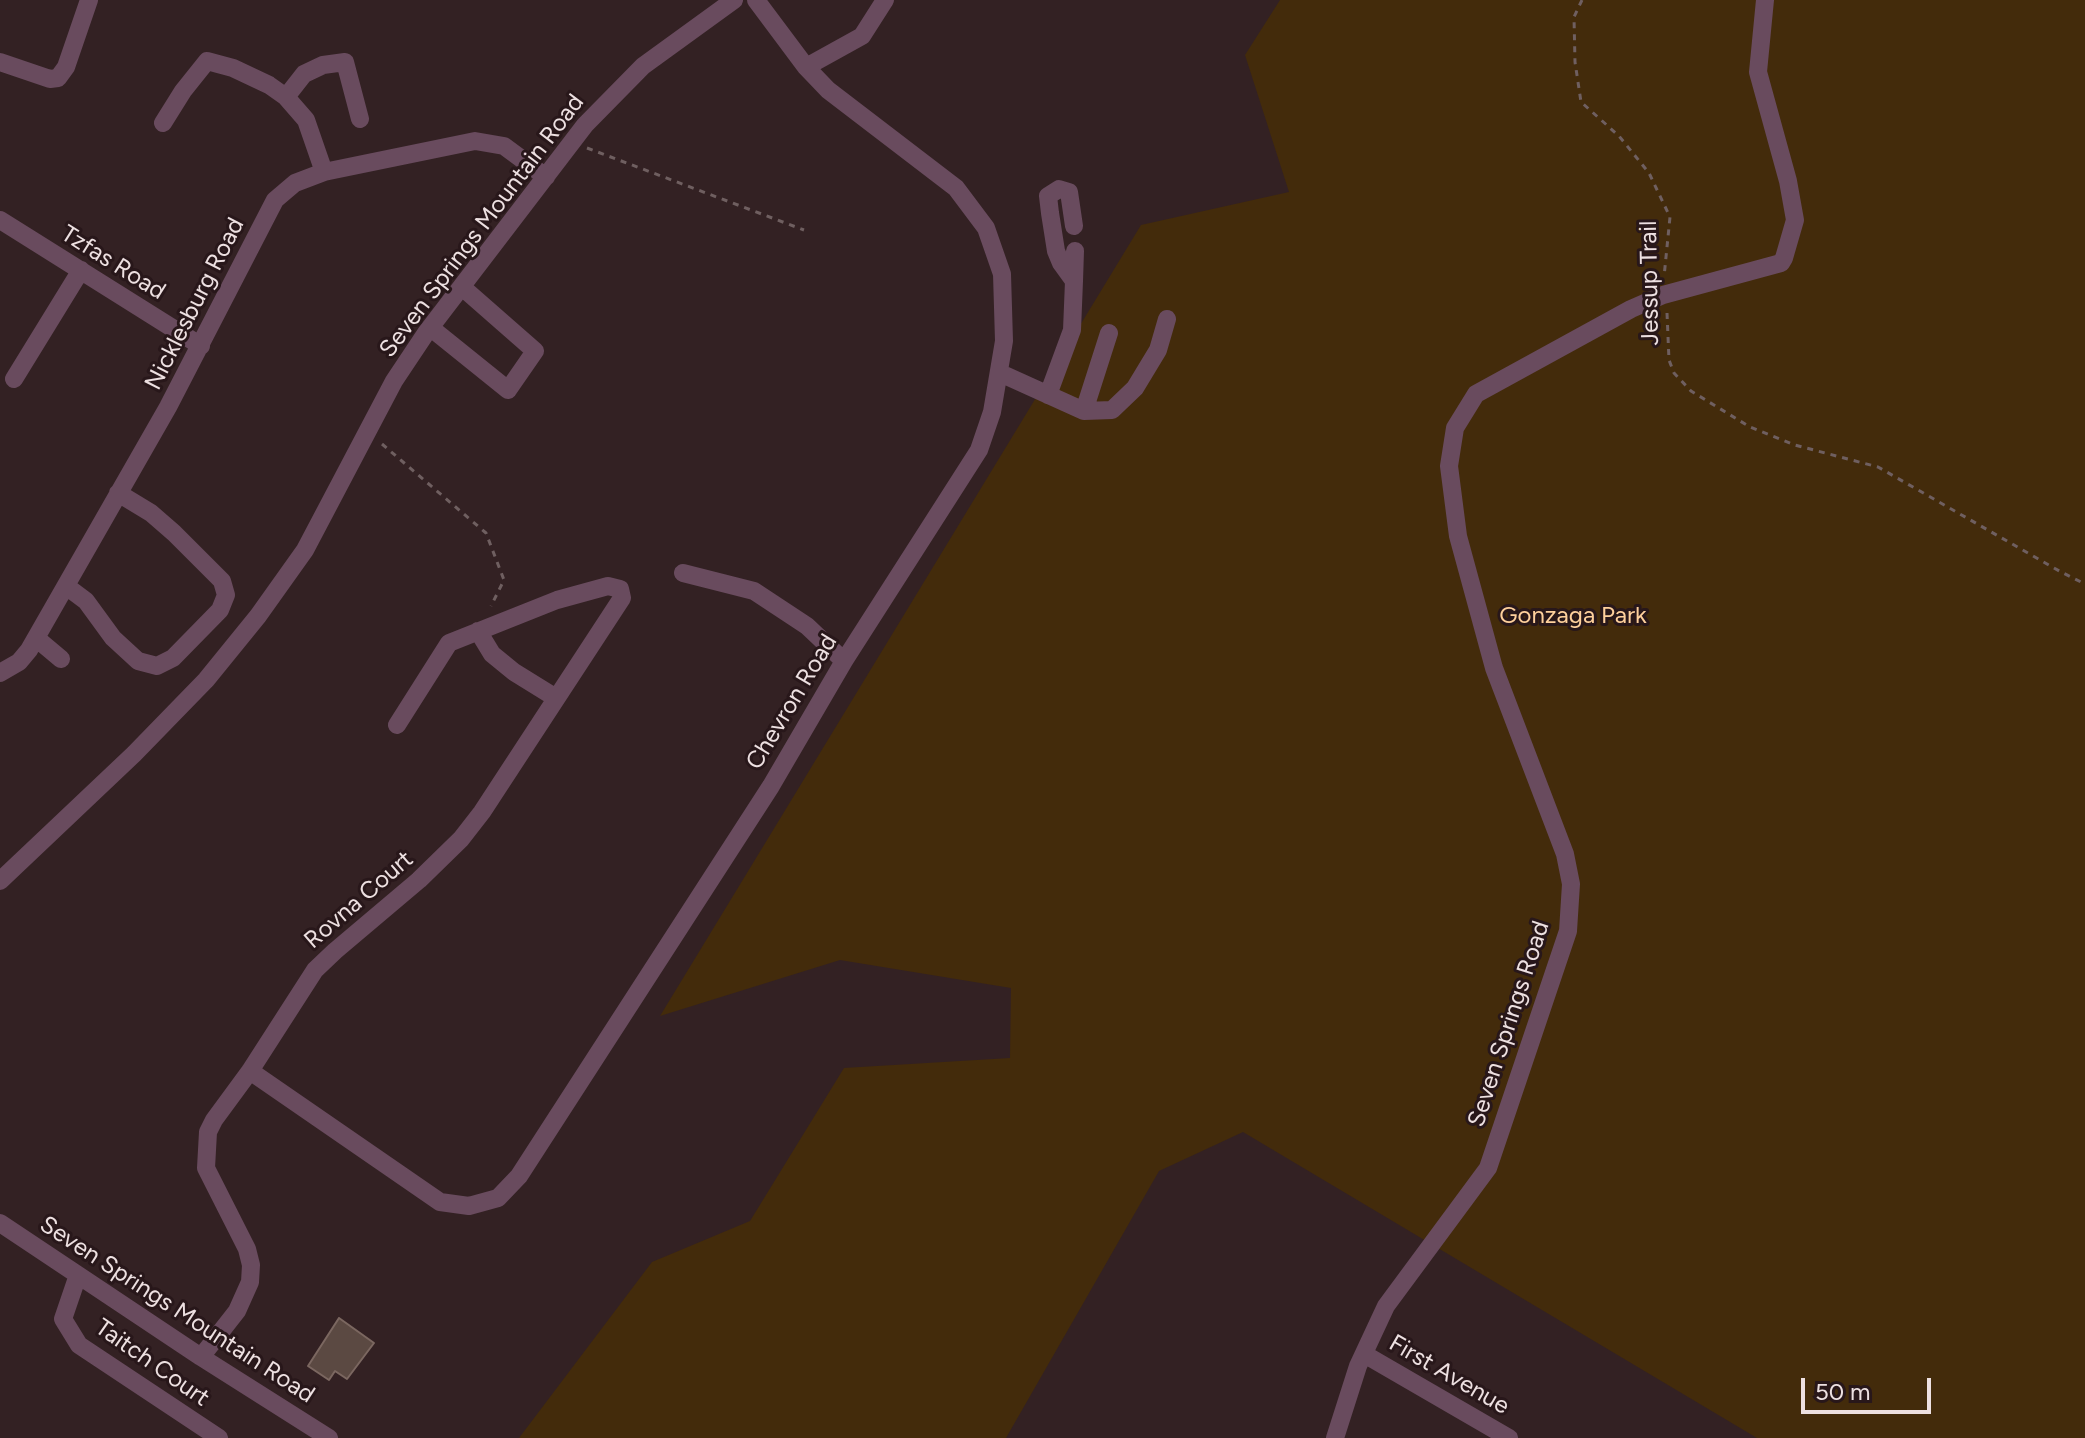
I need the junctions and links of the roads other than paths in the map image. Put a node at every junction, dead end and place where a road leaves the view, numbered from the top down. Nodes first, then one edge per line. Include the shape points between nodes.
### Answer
1 (89, 0) edge
2 (734, 0) edge
3 (756, 0) edge
4 (885, 0) edge
5 (1765, 0) edge
6 (0, 62) edge
7 (806, 67) junction
8 (286, 97) junction
9 (360, 119) dead end
10 (163, 123) dead end
11 (324, 172) junction
12 (546, 177) junction
13 (0, 220) edge
14 (1074, 226) dead end
15 (1075, 251) dead end
16 (81, 270) junction
17 (1074, 281) junction
18 (462, 287) junction
19 (1167, 319) dead end
20 (431, 328) junction
21 (1109, 333) dead end
22 (201, 346) junction
23 (1000, 373) junction
24 (14, 379) dead end
25 (1048, 395) junction
26 (1084, 411) junction
27 (118, 493) junction
28 (683, 573) dead end
29 (66, 586) junction
30 (478, 631) junction
31 (36, 638) junction
32 (61, 659) dead end
33 (844, 661) junction
34 (0, 673) edge
35 (556, 698) junction
36 (397, 725) dead end
37 (0, 881) edge
38 (250, 1071) junction
39 (0, 1223) edge
40 (78, 1275) junction
41 (1364, 1354) junction
42 (201, 1357) junction
43 (219, 1438) edge
44 (329, 1438) edge
45 (1335, 1438) edge
46 (1509, 1438) edge

1 - 6 street via 58,78
2 - 12 street, Seven Springs Mountain Road via 643,66 585,125
3 - 7 street, Chevron Road
4 - 7 street via 862,36
5 - 41 street, Seven Springs Road via 1758,72 1795,220 1781,263 1663,295 1631,309 1476,394 1455,428 1449,466 1458,536 1494,668 1565,854 1571,884 1568,931 1488,1168 1386,1306
7 - 23 street, Chevron Road via 828,90 956,188 976,211 1002,274
8 - 9 street via 304,74 345,62
8 - 10 street via 233,68 207,61
8 - 11 street via 306,120
11 - 12 street, Nicklesburg Road via 475,141 504,146
11 - 22 street, Nicklesburg Road via 295,183 275,200
12 - 18 street, Seven Springs Mountain Road
13 - 16 street, Tzfas Road
14 - 17 street via 1069,192 1059,189 1048,196 1056,251
15 - 17 street
16 - 22 street, Tzfas Road
16 - 24 street
17 - 25 street via 1072,330
18 - 20 street, Seven Springs Mountain Road
18 - 20 street via 535,351 508,390
19 - 26 street via 1158,350 1135,388 1112,410
20 - 37 street, Seven Springs Mountain Road via 394,381 305,550 241,637 134,754
21 - 26 street
22 - 27 street, Nicklesburg Road
23 - 25 street
23 - 33 street, Chevron Road via 979,450
25 - 26 street
27 - 29 street, Nicklesburg Road
27 - 29 street via 163,523 222,581 226,595 220,610 173,658 157,666 138,661 86,601
28 - 33 street via 754,591 807,626
29 - 31 street, Nicklesburg Road
30 - 35 street via 492,654
30 - 35 street, Rovna Court via 557,600 608,586 620,589 622,598
30 - 36 street via 449,643
31 - 32 street
31 - 34 street, Nicklesburg Road via 19,662
33 - 38 street, Chevron Road via 746,825 519,1176 498,1198 469,1206 440,1202
35 - 38 street, Rovna Court via 461,839 315,970
38 - 42 street, Rovna Court via 208,1132 206,1168 247,1249 250,1282 237,1311
39 - 40 street, Seven Springs Mountain Road
40 - 42 street, Seven Springs Mountain Road
40 - 43 street, Taitch Court via 63,1319 79,1345
41 - 45 street, Seven Springs Road
41 - 46 street, First Avenue
42 - 44 street, Seven Springs Mountain Road

